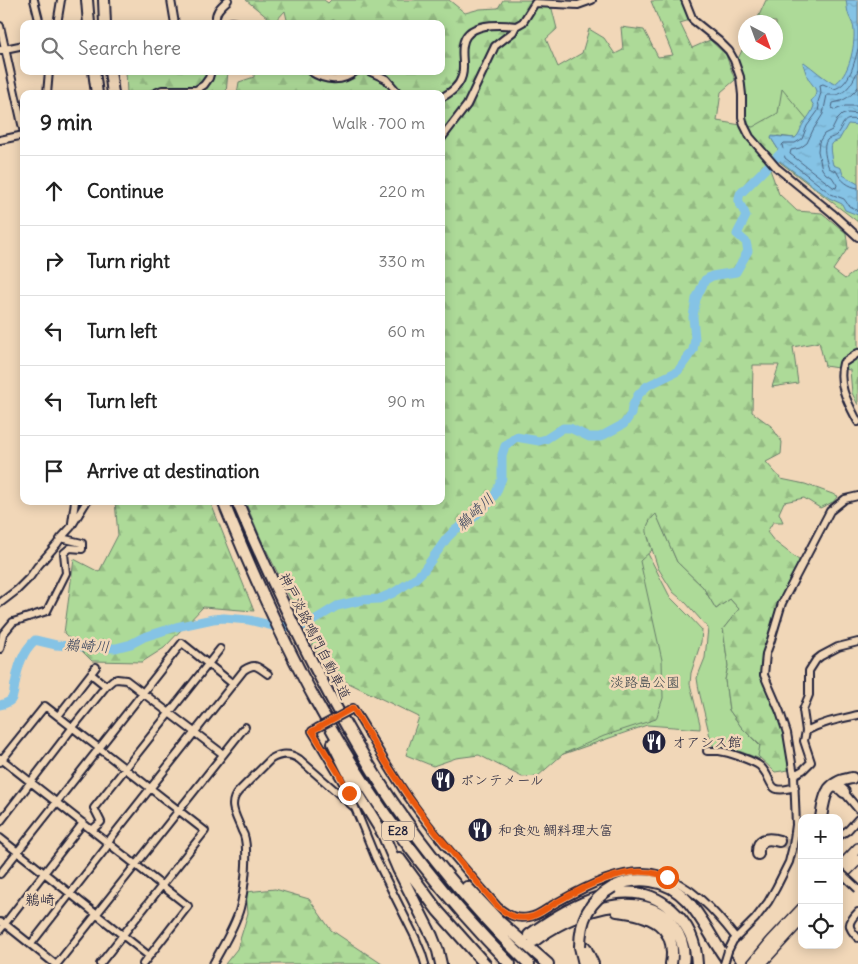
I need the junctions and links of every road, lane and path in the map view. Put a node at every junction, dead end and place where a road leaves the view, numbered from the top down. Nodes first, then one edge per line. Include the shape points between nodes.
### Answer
1 (34, 0) edge
2 (61, 0) edge
3 (87, 0) edge
4 (104, 0) edge
5 (171, 0) edge
6 (228, 0) edge
7 (592, 0) edge
8 (685, 0) edge
9 (39, 20) edge
10 (58, 20) edge
11 (89, 20) edge
12 (105, 20) edge
13 (174, 20) edge
14 (215, 20) edge
15 (0, 26) edge
16 (516, 26) junction
17 (20, 46) edge
18 (3, 50) edge
19 (49, 75) edge
20 (95, 75) edge
21 (111, 75) edge
22 (210, 75) edge
23 (318, 75) edge
24 (351, 75) edge
25 (378, 75) edge
26 (47, 90) edge
27 (96, 90) edge
28 (112, 90) edge
29 (162, 90) edge
30 (196, 90) edge
31 (196, 90) edge
32 (396, 90) edge
33 (445, 96) edge
34 (20, 118) edge
35 (445, 134) edge
36 (20, 135) edge
37 (0, 140) edge
38 (858, 237) edge
39 (858, 353) edge
40 (858, 422) edge
41 (858, 496) edge
42 (74, 505) edge
43 (85, 505) edge
44 (224, 505) edge
45 (239, 505) edge
46 (71, 527) junction
47 (61, 538) junction
48 (0, 604) edge
49 (858, 642) edge
50 (0, 649) edge
51 (220, 649) dead end
52 (208, 664) junction
53 (96, 667) dead end
54 (91, 674) junction
55 (268, 674) dead end
56 (233, 684) junction
57 (106, 686) junction
58 (143, 693) junction
59 (316, 703) junction
60 (169, 713) junction
61 (858, 715) edge
62 (58, 716) junction
63 (73, 727) junction
64 (245, 727) dead end
65 (806, 731) junction
66 (195, 733) junction
67 (99, 748) junction
68 (707, 751) dead end
69 (223, 754) junction
70 (1, 760) edge
71 (125, 768) junction
72 (794, 775) junction
73 (855, 777) edge
74 (31, 782) junction
75 (795, 787) junction
76 (151, 788) junction
77 (827, 792) junction
78 (844, 792) junction
79 (56, 802) junction
80 (355, 808) junction
81 (858, 809) edge
82 (179, 810) junction
83 (822, 814) edge
84 (858, 819) edge
85 (0, 822) edge
86 (83, 823) junction
87 (92, 830) junction
88 (843, 833) edge
89 (383, 834) junction
90 (0, 838) edge
91 (779, 841) tunnel mouth
92 (109, 843) junction
93 (427, 848) junction
94 (858, 848) edge
95 (17, 852) junction
96 (758, 854) dead end
97 (858, 860) edge
98 (136, 865) junction
99 (843, 865) edge
100 (858, 870) edge
101 (44, 873) junction
102 (0, 874) edge
103 (843, 875) edge
104 (843, 875) edge
105 (843, 877) edge
106 (843, 882) edge
107 (162, 885) junction
108 (856, 890) edge
109 (70, 894) junction
110 (798, 912) edge
111 (858, 912) edge
112 (96, 914) junction
113 (579, 915) junction
114 (798, 923) edge
115 (2, 925) edge
116 (856, 934) edge
117 (122, 935) junction
118 (736, 938) junction
119 (30, 944) junction
120 (582, 947) junction
121 (149, 956) junction
122 (56, 964) edge
123 (100, 964) edge
124 (143, 964) edge
125 (213, 964) edge
126 (425, 964) edge
127 (441, 964) edge
128 (485, 964) edge
129 (510, 964) edge
130 (529, 964) edge
131 (548, 964) edge
132 (584, 964) edge
133 (592, 964) edge
134 (671, 964) edge
135 (683, 964) edge
136 (697, 964) edge
137 (724, 964) edge
138 (730, 964) edge
139 (752, 964) edge
140 (761, 964) edge

1 - 9 street
2 - 10 street
3 - 11 highway
4 - 12 highway
5 - 13 street
6 - 14 street via 219,8
7 - 16 street via 578,5 535,4 523,22
8 - 38 street via 693,20 719,41 734,60 740,77 742,118 750,137 776,166
15 - 18 street
16 - 33 street via 491,25 470,32 463,45 462,78 458,86
16 - 35 street via 495,46 466,105
17 - 18 street
18 - 34 street
19 - 26 street
20 - 27 highway
21 - 28 highway
22 - 30 street
23 - 24 street via 334,80
25 - 32 street
29 - 31 street
36 - 37 street
39 - 40 street via 843,363 841,376 844,394
41 - 72 street via 845,499 830,511 782,603 766,654 764,675 787,733
42 - 46 street
43 - 46 street
44 - 59 highway, 神戸淡路鳴門自動車道 / E28
45 - 93 highway, 神戸淡路鳴門自動車道 / E28 via 276,589 346,724 387,792
46 - 47 street
47 - 48 street via 30,577
47 - 50 street via 82,543 82,549 70,548 64,553 66,572 47,611 13,622 3,634
49 - 65 street via 821,656 809,671 808,695 803,710
51 - 52 street
52 - 56 street
52 - 58 street via 182,643
52 - 60 street
53 - 54 street
54 - 57 street
54 - 62 street
55 - 56 street via 251,666
56 - 66 street
57 - 58 street via 113,680 126,680
57 - 63 street
58 - 60 street
58 - 67 street
59 - 89 highway via 344,766
59 - 129 highway, 神戸淡路鳴門自動車道 / E28 via 401,835 459,909
60 - 66 street
60 - 71 street
61 - 65 street via 819,724
62 - 63 street
62 - 70 street via 45,706
63 - 67 street
63 - 74 street
64 - 69 street
65 - 72 street via 804,741 810,762
66 - 69 street
66 - 76 street
67 - 71 street
67 - 79 street
68 - 75 street via 721,751 758,765 771,786 778,790
69 - 82 street
70 - 74 street
71 - 76 street
71 - 87 street via 94,808 101,822
72 - 75 street
73 - 77 highway via 836,782
73 - 78 street via 846,781
74 - 79 street
74 - 85 street
75 - 118 street via 796,825 785,869 768,902
76 - 82 street
76 - 92 street
77 - 78 highway via 834,787
77 - 83 highway
78 - 81 street
79 - 86 street
79 - 95 street
80 - 118 street, bridge via 340,776 312,731 353,708 424,819 507,914 532,917 569,896 618,875 656,873 697,895
80 - 125 street via 307,765 289,754 271,759 238,792 233,808 246,849 240,908
80 - 126 street
82 - 98 street
82 - 107 street via 205,831
84 - 88 street
86 - 87 street
86 - 101 street
87 - 92 street
89 - 127 highway via 432,936
89 - 128 highway via 426,896
90 - 95 street
91 - 96 highway via 762,841
92 - 98 street
92 - 109 street
93 - 130 highway, 神戸淡路鳴門自動車道 / E28
93 - 131 highway via 500,922
94 - 99 main road
95 - 101 street
95 - 102 street
97 - 104 main road
98 - 107 street
98 - 112 street
100 - 105 street
101 - 109 street
101 - 115 street
103 - 108 street, bridge
106 - 108 street, bridge
107 - 117 street
107 - 121 street via 188,906
109 - 112 street
109 - 119 street
110 - 139 main road
111 - 116 street via 849,926
112 - 117 street
112 - 122 street
113 - 134 highway via 617,911 652,919 669,938
113 - 135 highway via 624,905 656,911 667,918 680,937
113 - 136 highway via 532,938 569,910 597,897 625,892 642,894 658,899 682,919 692,939
114 - 140 main road
115 - 119 street
117 - 121 street
117 - 123 street
118 - 137 street, bridge
119 - 122 street
120 - 132 highway
120 - 133 highway
120 - 138 highway, bridge via 585,921 595,901 613,887 644,880 676,890 695,910
121 - 124 street

